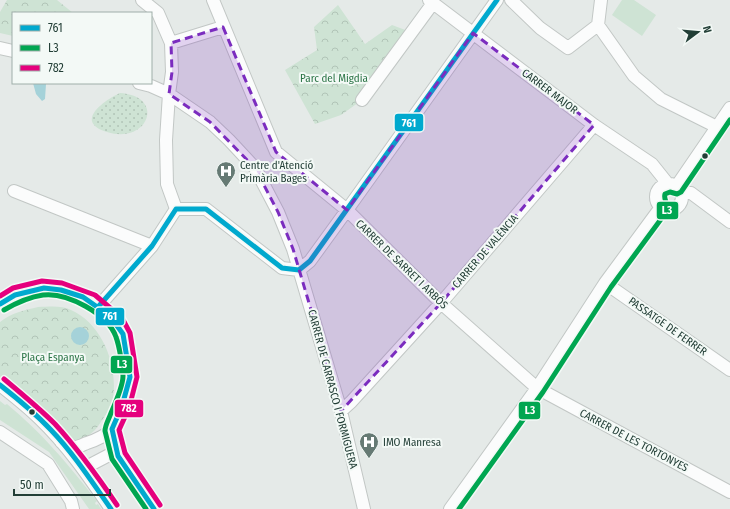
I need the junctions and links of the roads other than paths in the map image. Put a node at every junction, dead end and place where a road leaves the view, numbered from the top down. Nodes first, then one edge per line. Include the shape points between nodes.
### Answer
1 (142, 0) edge
2 (213, 0) edge
3 (497, 0) edge
4 (511, 0) edge
5 (601, 0) edge
6 (431, 2) edge
7 (598, 25) junction
8 (223, 27) junction
9 (473, 33) junction
10 (170, 43) junction
11 (0, 48) edge
12 (12, 51) edge
13 (143, 84) edge
14 (169, 94) junction
15 (362, 100) dead end
16 (730, 108) edge
17 (594, 125) junction
18 (717, 127) junction
19 (675, 188) junction
20 (14, 191) dead end
21 (661, 207) junction
22 (176, 209) junction
23 (347, 210) junction
24 (730, 222) edge
25 (152, 246) junction
26 (299, 270) junction
27 (605, 283) junction
28 (441, 302) junction
29 (0, 304) edge
30 (98, 306) junction
31 (730, 370) edge
32 (0, 385) edge
33 (537, 388) junction
34 (341, 411) junction
35 (112, 429) junction
36 (0, 432) edge
37 (61, 442) junction
38 (118, 456) junction
39 (88, 475) junction
40 (730, 492) edge
41 (74, 509) edge
42 (111, 509) edge
43 (154, 509) edge
44 (364, 509) edge
45 (450, 509) edge

1 - 10 street via 158,13
2 - 8 street, CARRER DE SARRET I ARBÓS
3 - 9 street
4 - 7 street via 540,28 568,48
5 - 7 street
6 - 9 street, CARRER MAJOR
6 - 15 street
7 - 18 street via 634,76 661,99
8 - 10 street
8 - 23 street, CARRER DE SARRET I ARBÓS via 276,152
9 - 17 street, CARRER MAJOR
9 - 23 street
10 - 14 street via 172,72
11 - 12 street
13 - 14 street, CARRER DE CARRASCO I FORMIGUERA
14 - 22 street via 166,140 168,184
14 - 26 street, CARRER DE CARRASCO I FORMIGUERA via 210,122 255,168 278,212
16 - 18 street
17 - 19 street, CARRER MAJOR via 652,164
17 - 28 street, CARRER DE VALÈNCIA
18 - 19 street
19 - 21 street via 660,188 656,200
19 - 21 street via 681,201 676,208 668,210
19 - 24 street via 691,193
20 - 25 street
21 - 27 street
22 - 25 street
22 - 26 street via 206,209 282,268
23 - 26 street via 310,260
23 - 28 street, CARRER DE SARRET I ARBÓS
25 - 30 street
26 - 34 street, CARRER DE CARRASCO I FORMIGUERA
27 - 31 street, PASSATGE DE FERRER
27 - 33 street
28 - 33 street, CARRER DE SARRET I ARBÓS
28 - 34 street, CARRER DE VALÈNCIA
29 - 30 street via 15,295 44,288 84,297
30 - 35 street via 110,316 122,334 130,377 127,393
32 - 37 street via 41,419
33 - 40 street, CARRER DE LES TORTONYES
33 - 45 street
34 - 44 street, CARRER DE CARRASCO I FORMIGUERA
35 - 37 street via 94,441 75,447
35 - 38 street
36 - 41 street via 48,464
37 - 39 street
38 - 39 street via 111,454 90,465
38 - 43 street
39 - 42 street

